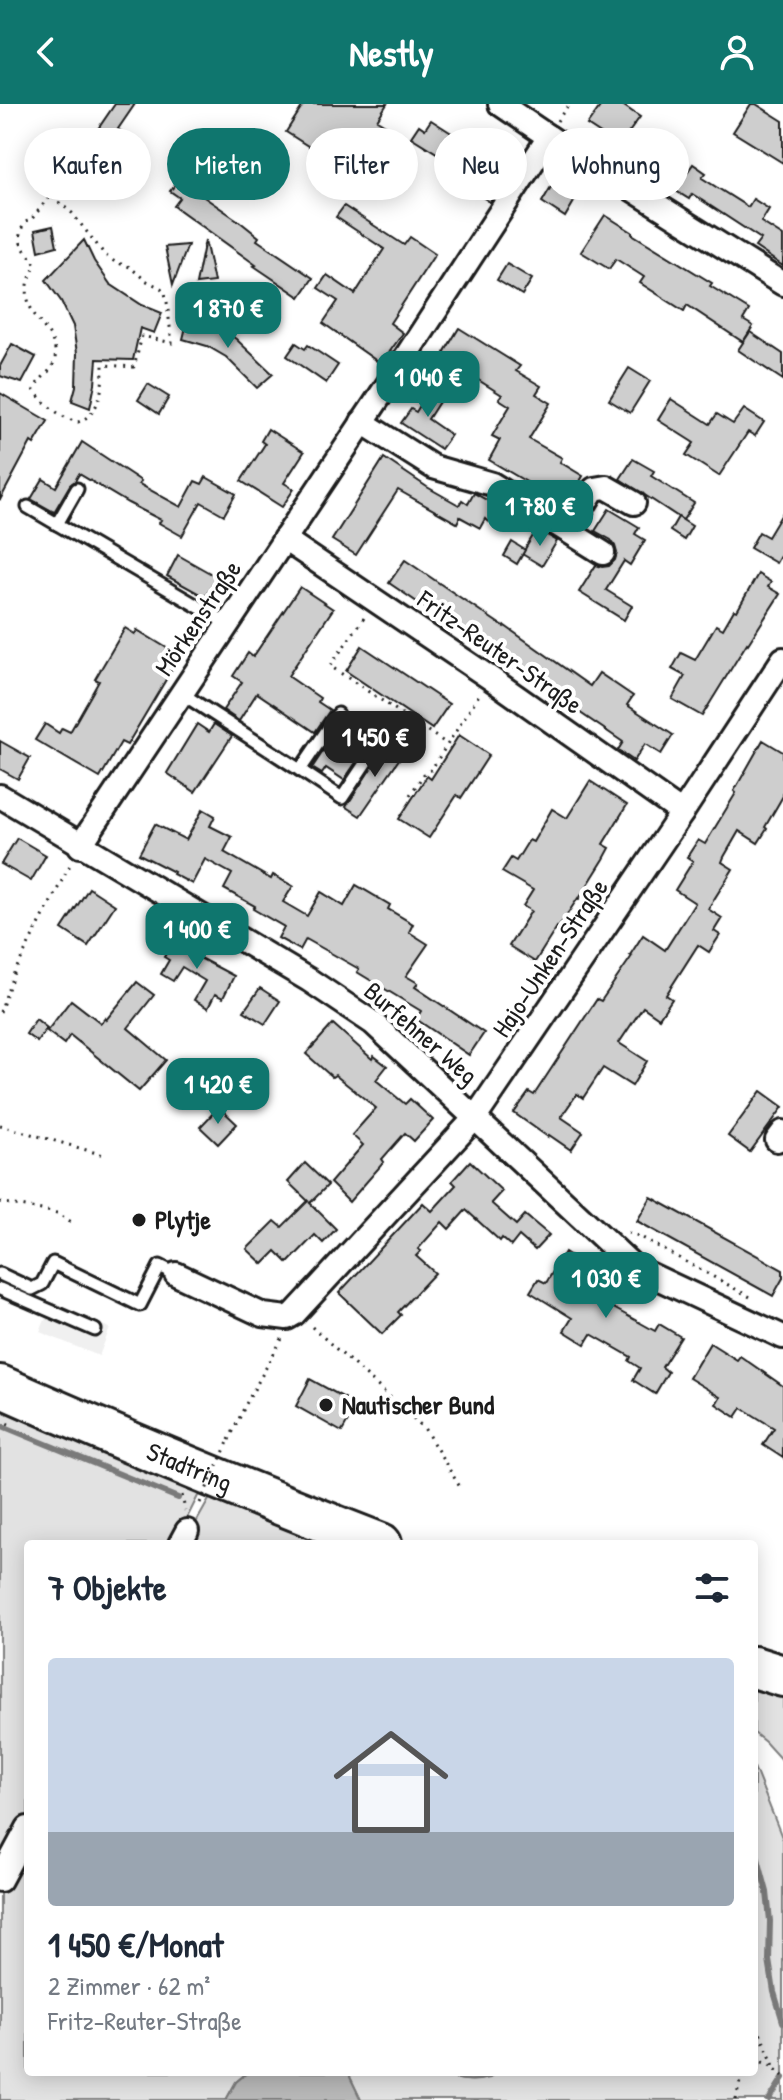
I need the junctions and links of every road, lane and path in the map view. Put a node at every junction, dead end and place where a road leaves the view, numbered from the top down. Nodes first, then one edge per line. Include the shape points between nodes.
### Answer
1 (500, 104) edge
2 (543, 133) edge
3 (543, 146) edge
4 (50, 196) joint
5 (649, 200) edge
6 (783, 284) edge
7 (362, 422) junction
8 (77, 489) dead end
9 (634, 503) dead end
10 (28, 507) dead end
11 (57, 524) junction
12 (568, 531) junction
13 (284, 539) junction
14 (603, 553) dead end
15 (376, 600) junction
16 (228, 624) junction
17 (783, 659) edge
18 (490, 678) junction
19 (181, 693) junction
20 (338, 714) dead end
21 (380, 741) dead end
22 (447, 744) junction
23 (300, 770) junction
24 (410, 795) dead end
25 (0, 796) edge
26 (682, 813) junction
27 (80, 846) junction
28 (0, 1012) edge
29 (475, 1118) junction
30 (0, 1125) edge
31 (107, 1156) dead end
32 (0, 1202) edge
33 (73, 1223) dead end
34 (622, 1231) dead end
35 (0, 1274) edge
36 (176, 1274) joint
37 (42, 1284) junction
38 (0, 1289) edge
39 (757, 1301) dead end
40 (33, 1304) junction
41 (291, 1316) junction
42 (95, 1330) dead end
43 (783, 1336) edge
44 (0, 1386) edge
45 (0, 1420) edge
46 (14, 1426) dead end
47 (460, 1487) dead end
48 (183, 1495) dead end
49 (200, 1503) dead end
50 (184, 1537) edge
51 (371, 1540) edge
52 (758, 1668) edge
53 (783, 1676) edge
54 (24, 1835) edge
55 (0, 1880) edge
56 (758, 2028) edge
57 (758, 2061) edge
58 (775, 2068) junction
59 (741, 2076) edge
60 (783, 2076) edge
61 (736, 2100) edge

1 - 2 street
3 - 7 street, Mörkenstraße
4 - 4 path via 72,213 105,255 161,288 169,315 172,343 142,336 134,367 103,365 98,404 78,422 67,419 34,390 55,356 30,304 29,279 36,265 18,234
5 - 6 street
7 - 12 street via 433,467 492,484
7 - 13 street, Mörkenstraße
8 - 11 lane
9 - 12 street via 606,487 594,489
10 - 11 lane
11 - 16 lane
12 - 14 street
13 - 15 street, Fritz-Reuter-Straße
13 - 16 street, Mörkenstraße
15 - 18 street, Fritz-Reuter-Straße
15 - 22 path via 330,666
16 - 19 street, Mörkenstraße
17 - 26 street, Hajo-Unken-Straße
18 - 22 path
18 - 26 street, Fritz-Reuter-Straße
19 - 23 lane
19 - 27 street, Mörkenstraße
20 - 23 lane
21 - 23 lane via 342,798
22 - 24 path
25 - 27 street, Burfehner Weg
26 - 29 street, Hajo-Unken-Straße
27 - 28 path via 13,975
27 - 29 street, Burfehner Weg via 350,1006
29 - 41 street, Hajo-Unken-Straße
29 - 43 street, Burfehner Weg via 634,1267
30 - 31 path
32 - 33 path via 57,1213
34 - 39 path
35 - 37 lane via 32,1289
36 - 37 lane via 160,1266 140,1305 53,1263
36 - 41 street via 263,1315
37 - 40 lane
38 - 40 lane
40 - 42 lane
41 - 47 path via 310,1325 424,1428
41 - 49 path, bridge
44 - 51 highway, Stadtring
45 - 46 path
48 - 50 path
52 - 53 highway
54 - 55 street
56 - 58 path
57 - 58 path
58 - 60 path
59 - 61 path

